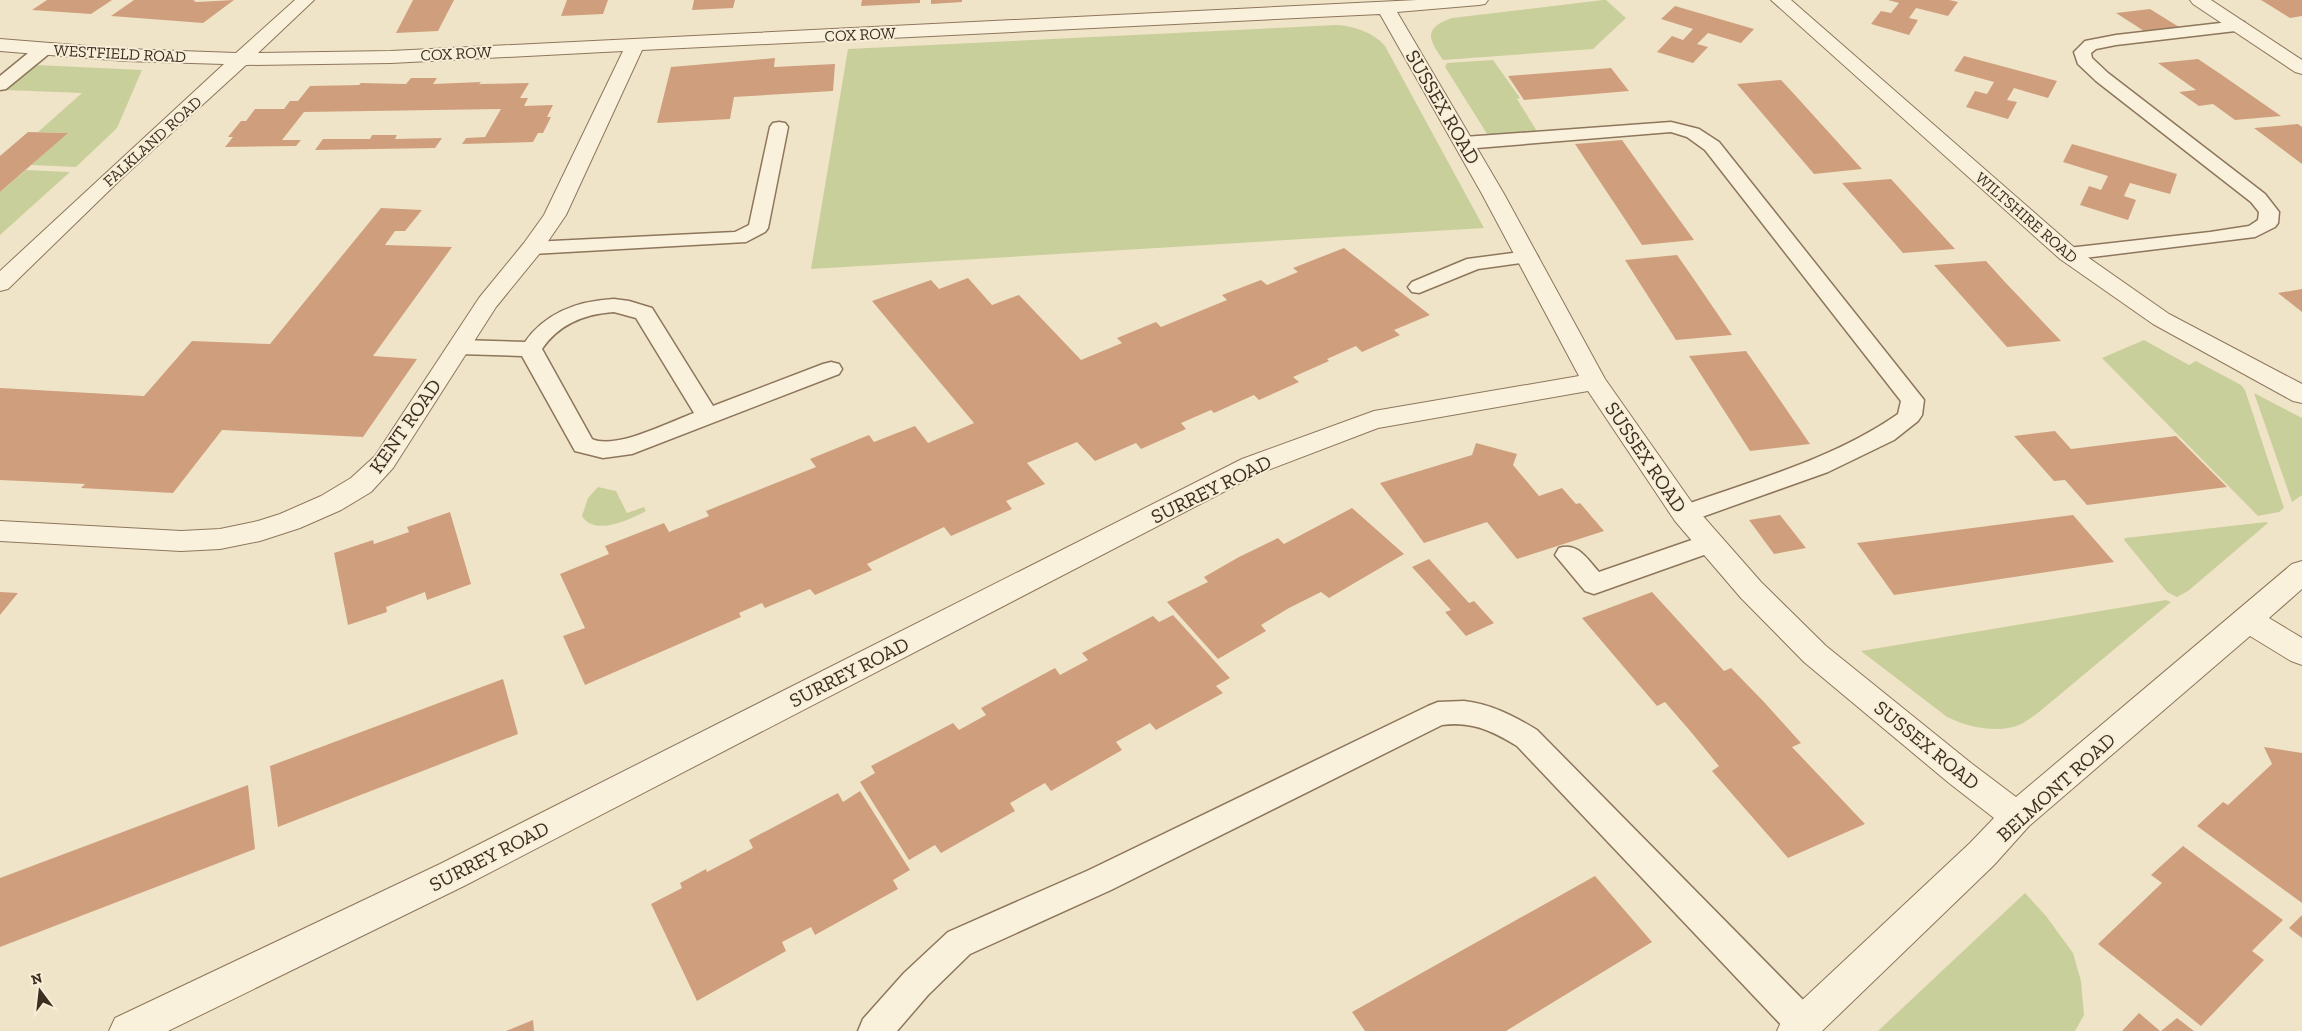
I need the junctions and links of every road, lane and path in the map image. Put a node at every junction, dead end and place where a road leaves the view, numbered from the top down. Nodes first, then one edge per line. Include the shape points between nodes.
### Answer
1 (305, 0) edge
2 (1479, 0) edge
3 (1780, 0) edge
4 (2199, 0) edge
5 (1386, 8) junction
6 (2238, 26) junction
7 (0, 45) edge
8 (635, 45) junction
9 (44, 49) junction
10 (241, 59) junction
11 (2302, 68) edge
12 (0, 85) edge
13 (779, 127) dead end
14 (1464, 143) junction
15 (532, 248) junction
16 (2068, 254) junction
17 (1528, 257) junction
18 (0, 284) edge
19 (1420, 287) dead end
20 (459, 347) junction
21 (531, 349) junction
22 (831, 369) dead end
23 (1594, 382) junction
24 (2302, 395) edge
25 (707, 415) junction
26 (1685, 514) junction
27 (0, 531) edge
28 (1709, 543) junction
29 (1568, 555) dead end
30 (2302, 572) edge
31 (2248, 620) junction
32 (2302, 653) edge
33 (2017, 816) junction
34 (1800, 1028) edge
35 (128, 1031) edge
36 (875, 1031) edge

1 - 10 street, FALKLAND ROAD
2 - 5 street, COX ROW
3 - 16 street, WILTSHIRE ROAD
4 - 6 street
5 - 8 street, COX ROW
5 - 14 street, SUSSEX ROAD
6 - 11 street
6 - 16 lane via 2116,40 2091,45 2082,52 2084,60 2102,77 2258,198 2269,212 2268,223 2255,231
7 - 9 street, WESTFIELD ROAD
8 - 10 street, COX ROW
8 - 15 street, KENT ROAD via 555,215
9 - 10 street, WESTFIELD ROAD
9 - 12 lane
10 - 18 street, FALKLAND ROAD
13 - 15 lane via 758,228 739,238
14 - 17 street, SUSSEX ROAD
14 - 26 lane via 1671,127 1699,135 1712,146 1913,400 1906,420 1886,434 1819,466
15 - 20 street, KENT ROAD via 487,303
16 - 24 street, WILTSHIRE ROAD via 2161,319
17 - 19 lane via 1483,260
17 - 23 street, SUSSEX ROAD
20 - 21 lane
20 - 27 street, KENT ROAD via 373,475 331,503 290,521 241,535 201,540
21 - 25 lane via 583,445 592,450 624,448
21 - 25 lane via 541,334 572,314 604,305 632,306 644,312
22 - 25 lane
23 - 26 street, SUSSEX ROAD
23 - 35 street, SURREY ROAD via 1374,420 1251,466 452,875
26 - 28 street, SUSSEX ROAD
28 - 29 lane via 1594,584
28 - 33 street, SUSSEX ROAD via 1815,654
30 - 31 street, BELMONT ROAD
31 - 32 street
31 - 33 street, BELMONT ROAD
33 - 34 street, BELMONT ROAD via 1982,854
34 - 36 lane via 1527,738 1492,717 1453,711 1438,714 1100,880 959,943 916,984

